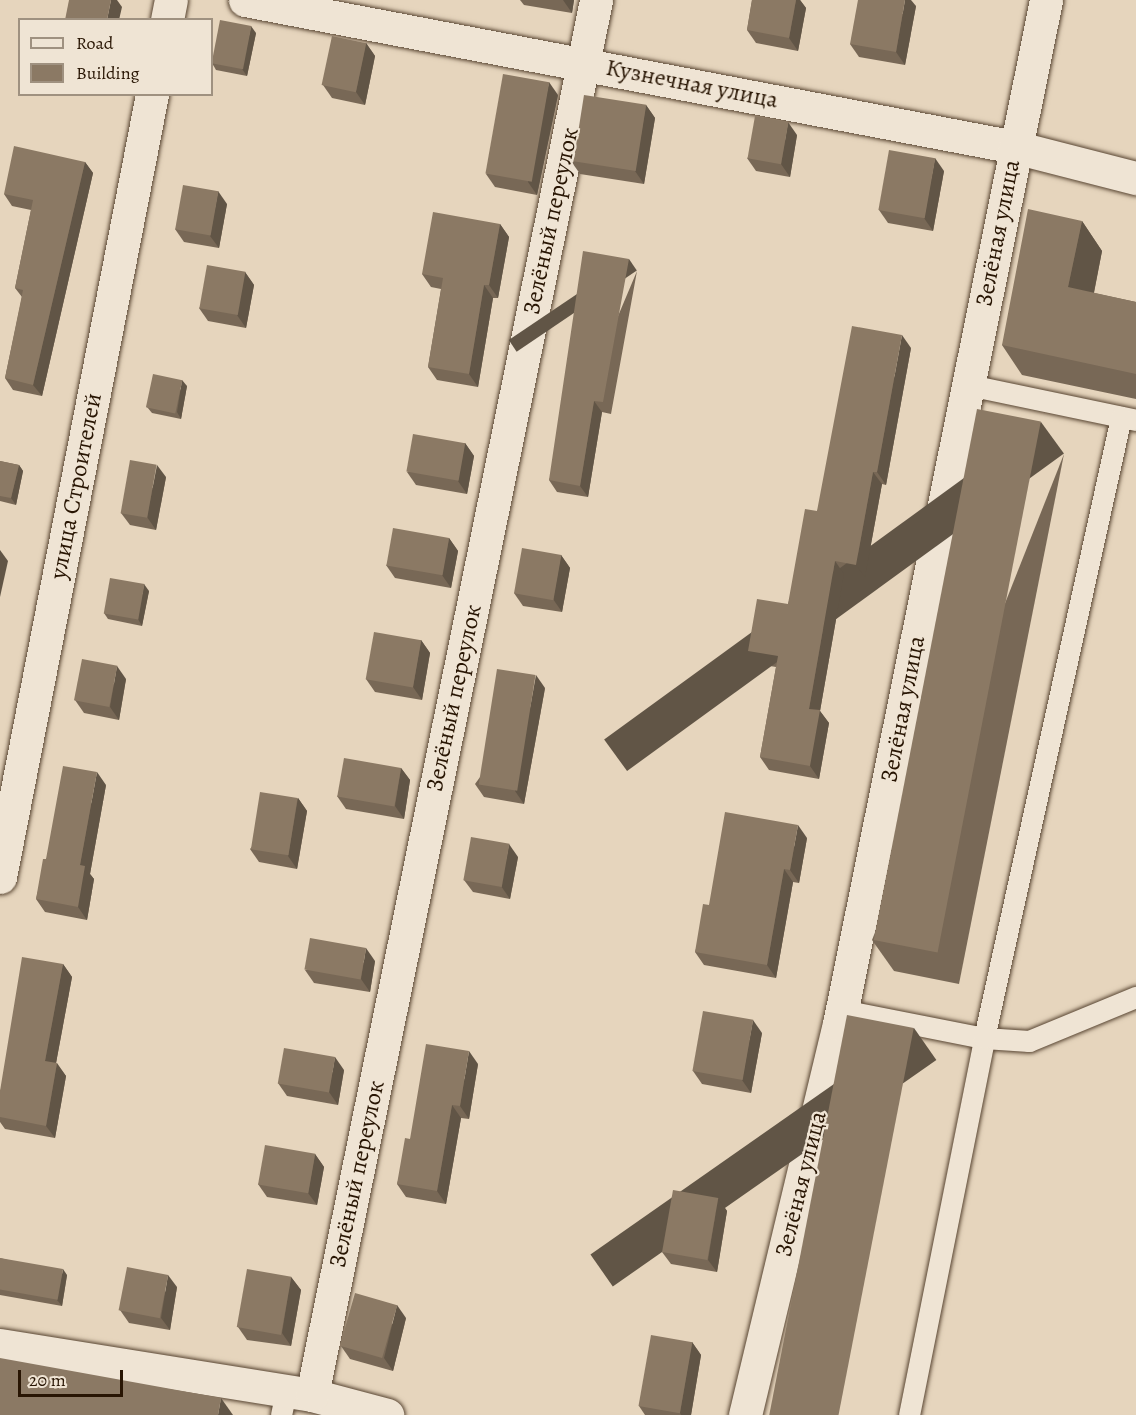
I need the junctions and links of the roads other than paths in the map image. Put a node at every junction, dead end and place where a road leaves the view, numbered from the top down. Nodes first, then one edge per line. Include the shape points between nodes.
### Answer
1 (171, 0) edge
2 (245, 0) edge
3 (596, 0) edge
4 (1046, 0) edge
5 (167, 18) edge
6 (584, 63) junction
7 (152, 96) edge
8 (1015, 147) junction
9 (1136, 178) edge
10 (969, 385) junction
11 (1128, 418) edge
12 (0, 877) edge
13 (1136, 997) edge
14 (842, 1010) junction
15 (984, 1038) junction
16 (0, 1345) edge
17 (293, 1400) edge
18 (387, 1415) edge
19 (745, 1415) edge
20 (909, 1415) edge

1 - 5 street
2 - 6 street, Кузнечная улица
3 - 6 street, Зелёный переулок
4 - 8 street, Зелёная улица
6 - 8 street, Кузнечная улица
6 - 17 street, Зелёный переулок
7 - 12 street, улица Строителей
8 - 9 street, Кузнечная улица
8 - 10 street, Зелёная улица
10 - 11 lane
10 - 14 street, Зелёная улица
11 - 15 lane
13 - 15 lane via 1029,1041
14 - 15 lane
14 - 19 street, Зелёная улица
15 - 20 lane
16 - 17 street
17 - 18 street

